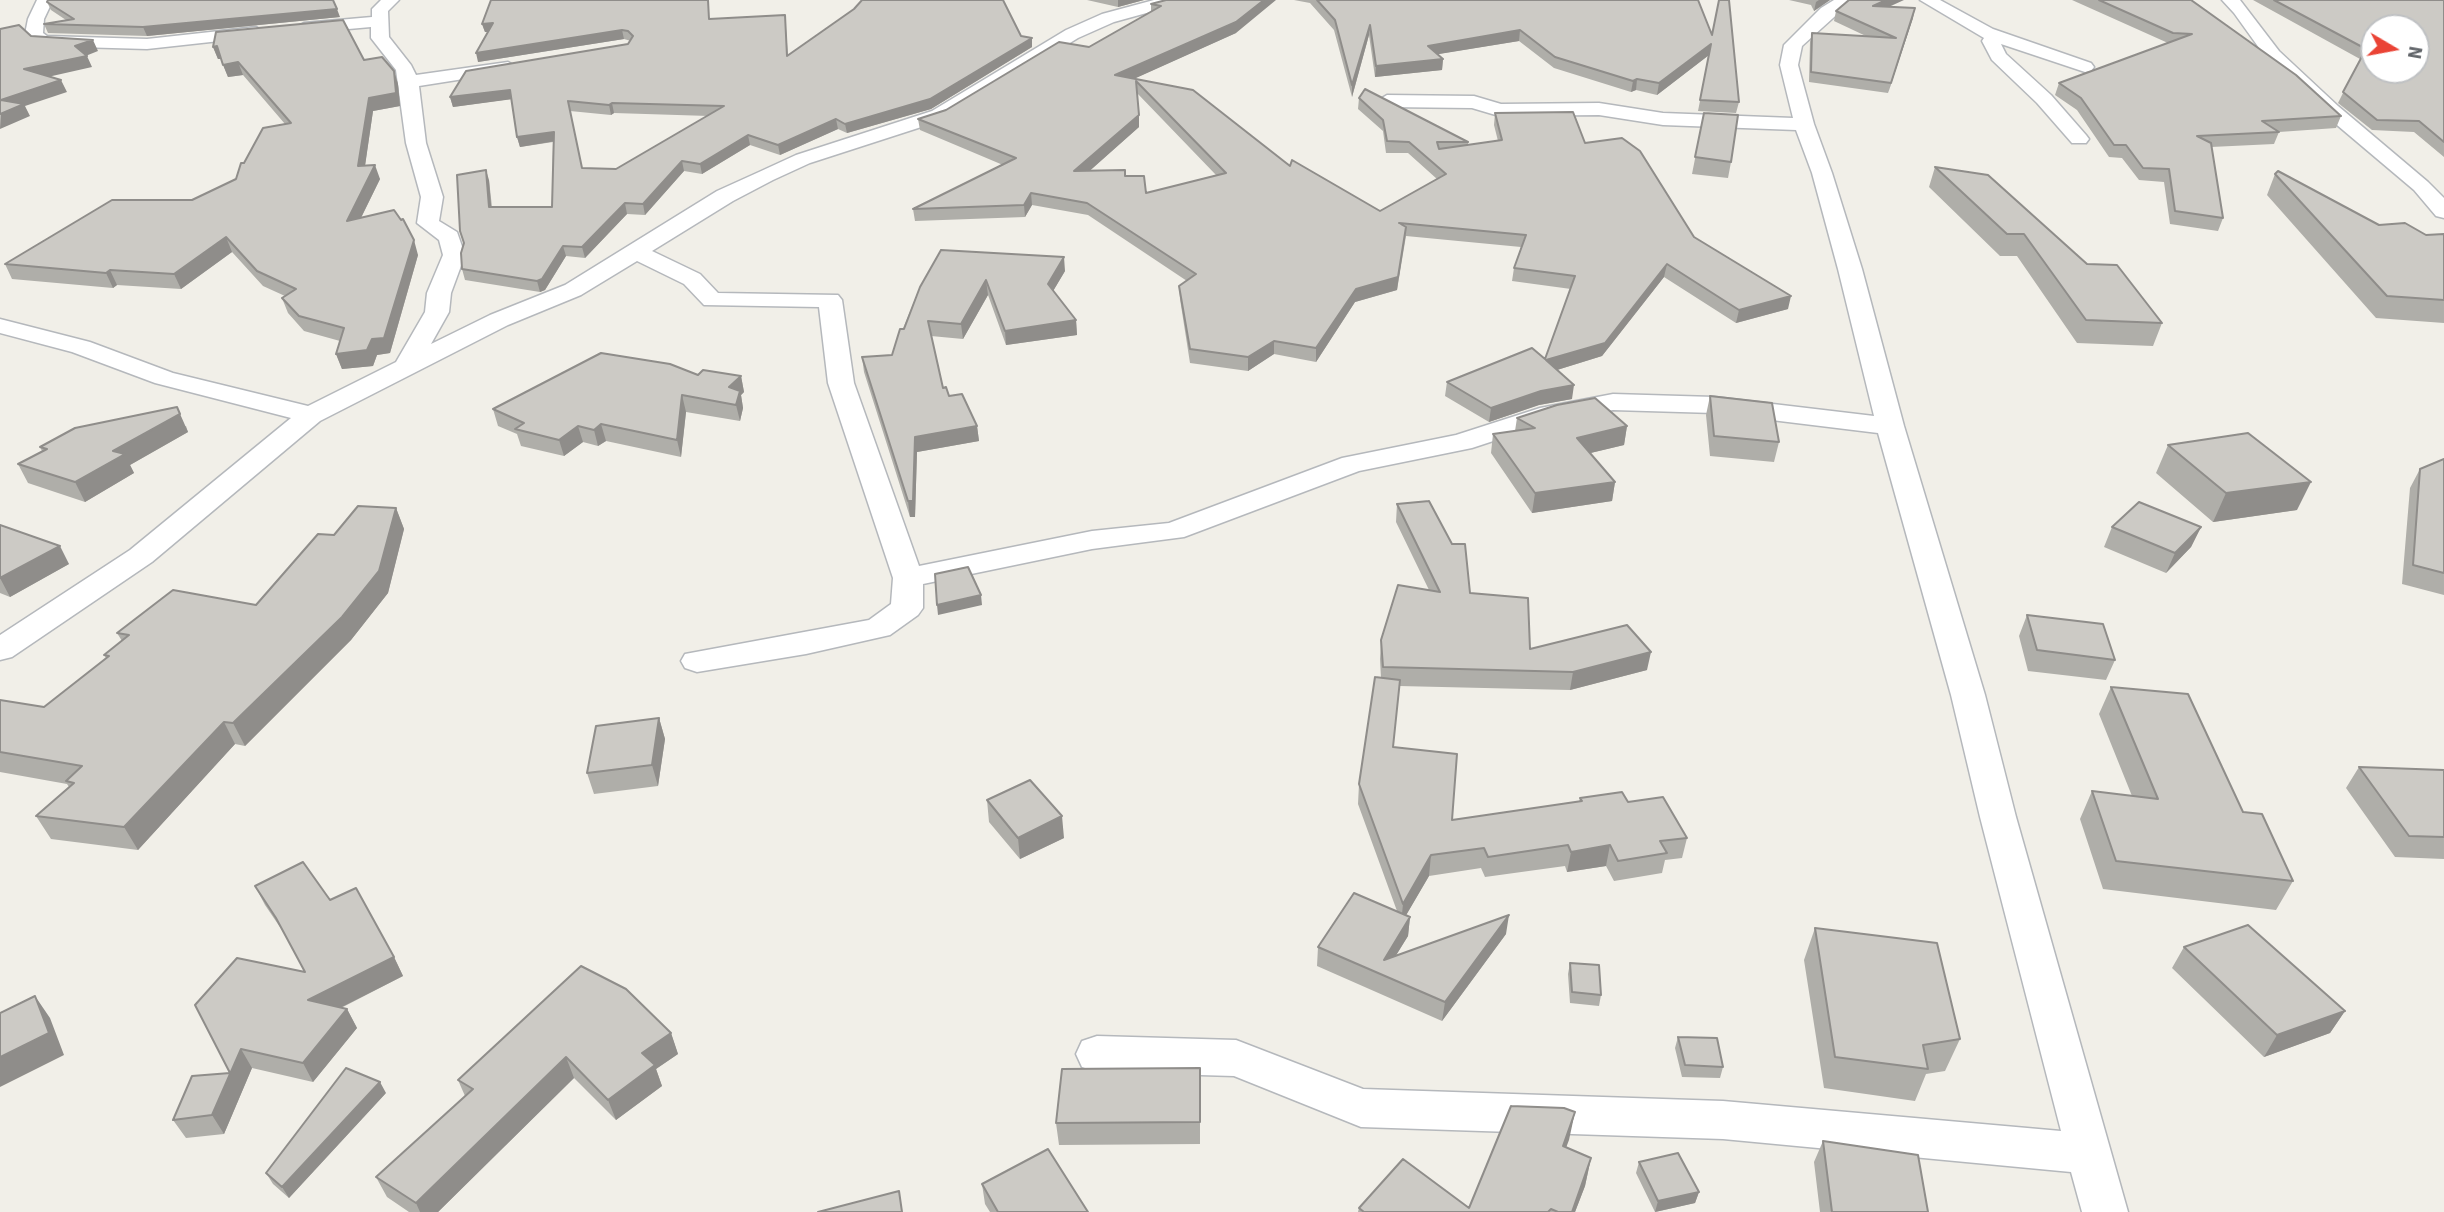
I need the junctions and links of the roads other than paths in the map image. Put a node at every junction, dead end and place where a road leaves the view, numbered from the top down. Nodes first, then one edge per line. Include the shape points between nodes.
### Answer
1 (45, 0) edge
2 (391, 0) edge
3 (1173, 0) edge
4 (1845, 0) edge
5 (1928, 0) edge
6 (2230, 0) edge
7 (379, 21) junction
8 (1995, 36) junction
9 (533, 63) edge
10 (2085, 67) dead end
11 (409, 82) junction
12 (1387, 101) edge
13 (1804, 124) junction
14 (2079, 139) dead end
15 (2444, 211) edge
16 (637, 253) junction
17 (0, 326) edge
18 (407, 365) junction
19 (311, 415) junction
20 (1890, 426) junction
21 (908, 579) junction
22 (0, 650) edge
23 (697, 661) dead end
24 (1097, 1054) dead end
25 (2091, 1154) junction
26 (2105, 1212) edge

1 - 7 street via 34,34 42,41 147,44
2 - 7 street via 380,9
3 - 16 street via 1108,18 1072,34 939,116 803,159 766,176 725,196
4 - 13 street via 1793,45 1789,65
5 - 8 street
6 - 15 street via 2273,55
7 - 11 street via 380,38 405,69
8 - 10 street
8 - 14 street via 1991,41 1998,56
9 - 11 street
11 - 18 street via 415,143 432,197 428,223 449,237 454,255 439,293 437,312
12 - 13 street via 1474,102 1499,110 1599,109 1664,119
13 - 20 street via 1847,257
16 - 18 street via 573,290
16 - 21 street via 692,279 712,300 830,300 841,383
17 - 19 street via 81,347 164,378
18 - 19 street
19 - 22 street via 141,556
20 - 21 street via 1756,408 1613,402 1549,414 1462,442 1352,464 1174,531 1092,540
20 - 25 street via 1968,695
21 - 23 street via 907,608 879,628
24 - 25 street via 1236,1058 1361,1108 1723,1120
25 - 26 street

